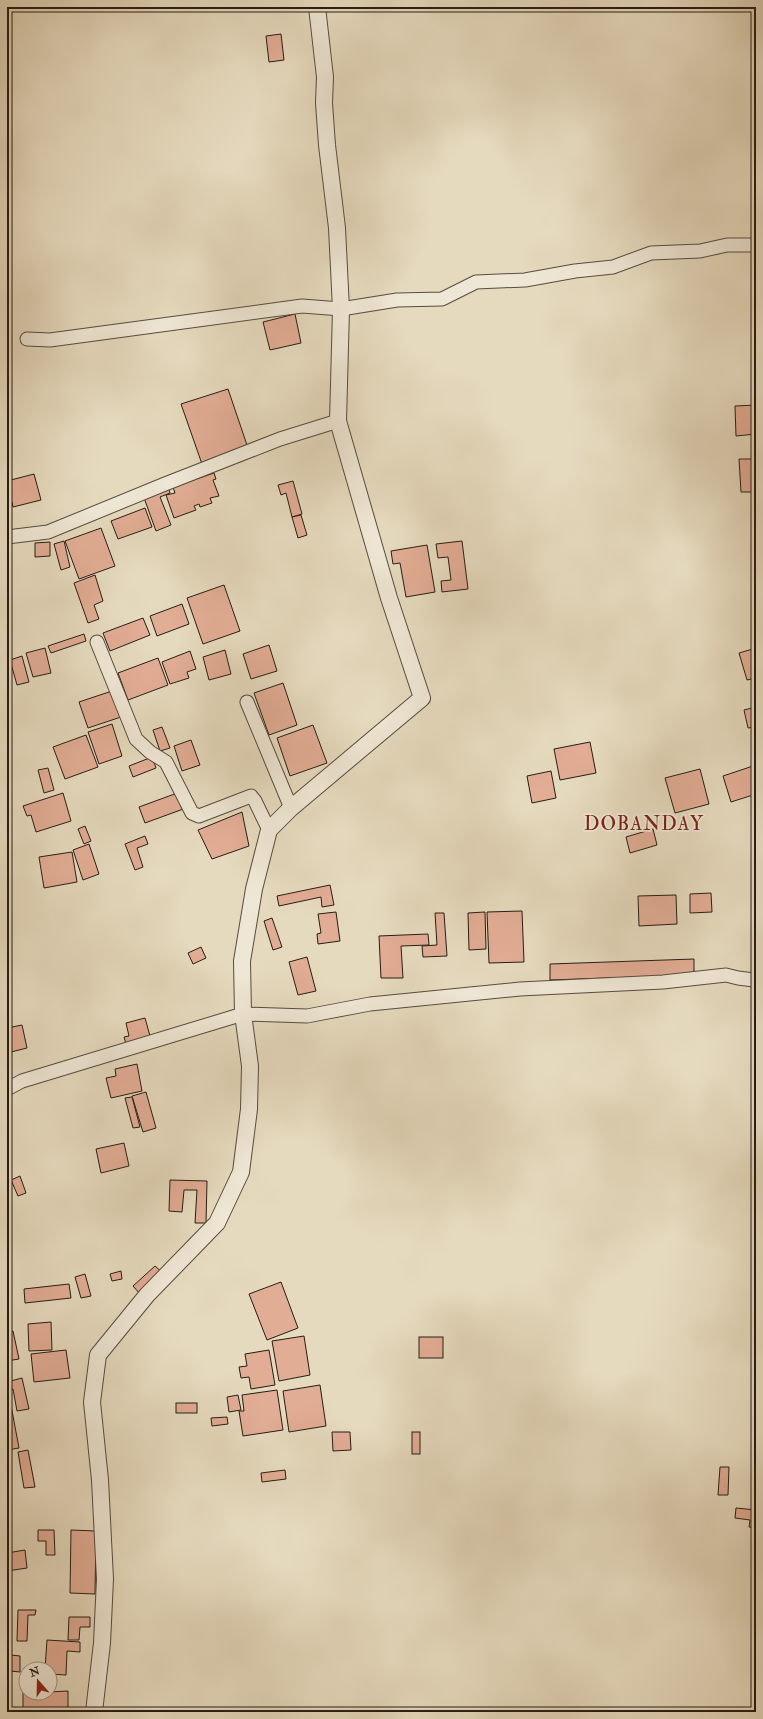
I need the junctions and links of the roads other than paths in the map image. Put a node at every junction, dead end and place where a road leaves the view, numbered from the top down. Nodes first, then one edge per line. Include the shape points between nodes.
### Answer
1 (317, 7) edge
2 (756, 245) edge
3 (341, 309) junction
4 (27, 339) dead end
5 (338, 421) junction
6 (7, 537) edge
7 (97, 642) dead end
8 (247, 702) dead end
9 (291, 808) junction
10 (270, 830) junction
11 (756, 978) edge
12 (243, 1014) junction
13 (7, 1088) edge
14 (94, 1712) edge

1 - 3 street via 327,145 337,228
2 - 3 street via 727,245 700,252 651,253 613,267 525,280 476,282 442,298 397,300
3 - 4 street via 302,306 50,340
3 - 5 street
5 - 6 street via 280,439 48,532
5 - 9 street via 389,598 422,698
7 - 10 street via 136,739 166,762 192,813 199,816 251,796
8 - 9 street
9 - 10 street
10 - 12 street via 254,889 242,961
11 - 12 street via 754,980 726,975 663,982 520,989 370,1004 307,1016
12 - 13 street via 22,1081
12 - 14 street via 250,1066 249,1109 241,1172 217,1223 147,1295 98,1355 92,1402 100,1480 105,1579 102,1643

